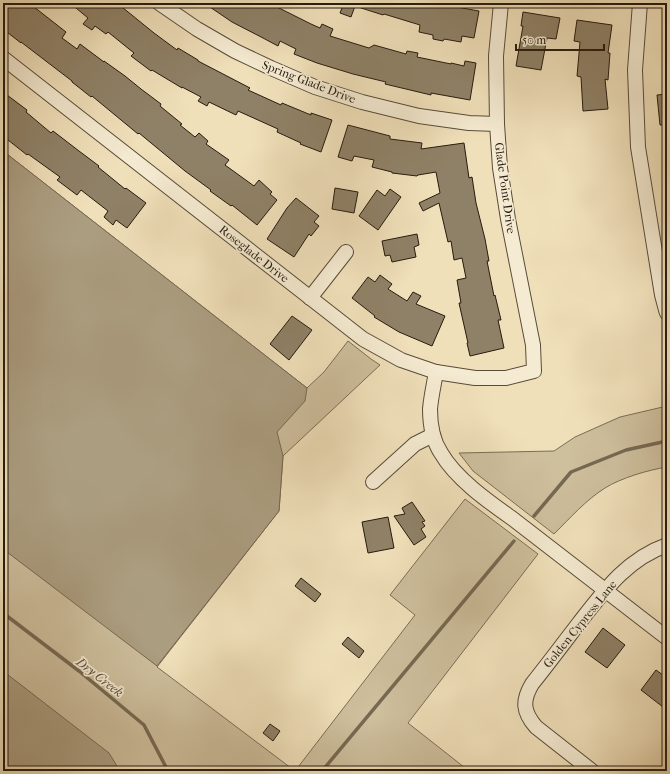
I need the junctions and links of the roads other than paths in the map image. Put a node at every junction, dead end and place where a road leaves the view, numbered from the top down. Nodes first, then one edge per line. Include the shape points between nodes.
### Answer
1 (159, 3) edge
2 (501, 3) edge
3 (640, 3) edge
4 (3, 58) edge
5 (497, 124) junction
6 (346, 252) dead end
7 (310, 298) junction
8 (667, 313) edge
9 (534, 371) joint
10 (436, 372) junction
11 (433, 435) junction
12 (373, 482) dead end
13 (667, 545) edge
14 (605, 590) junction
15 (667, 638) edge
16 (592, 771) edge

1 - 5 street, Spring Glade Drive via 235,51 315,87 419,116
2 - 5 street, Glade Point Drive via 496,56
3 - 8 street via 635,70 638,146
4 - 7 street, Roseglade Drive
5 - 9 street, Glade Point Drive via 500,168 533,345
6 - 7 street
7 - 10 street, Roseglade Drive via 363,339 401,360
9 - 10 street, Roseglade Drive via 506,378 475,378
10 - 11 street via 430,409
11 - 12 street via 415,444
11 - 14 street via 440,453 456,473 488,501
13 - 14 street, Golden Cypress Lane via 631,564
14 - 15 street
14 - 16 street, Golden Cypress Lane via 532,684 525,701 526,711 536,727

